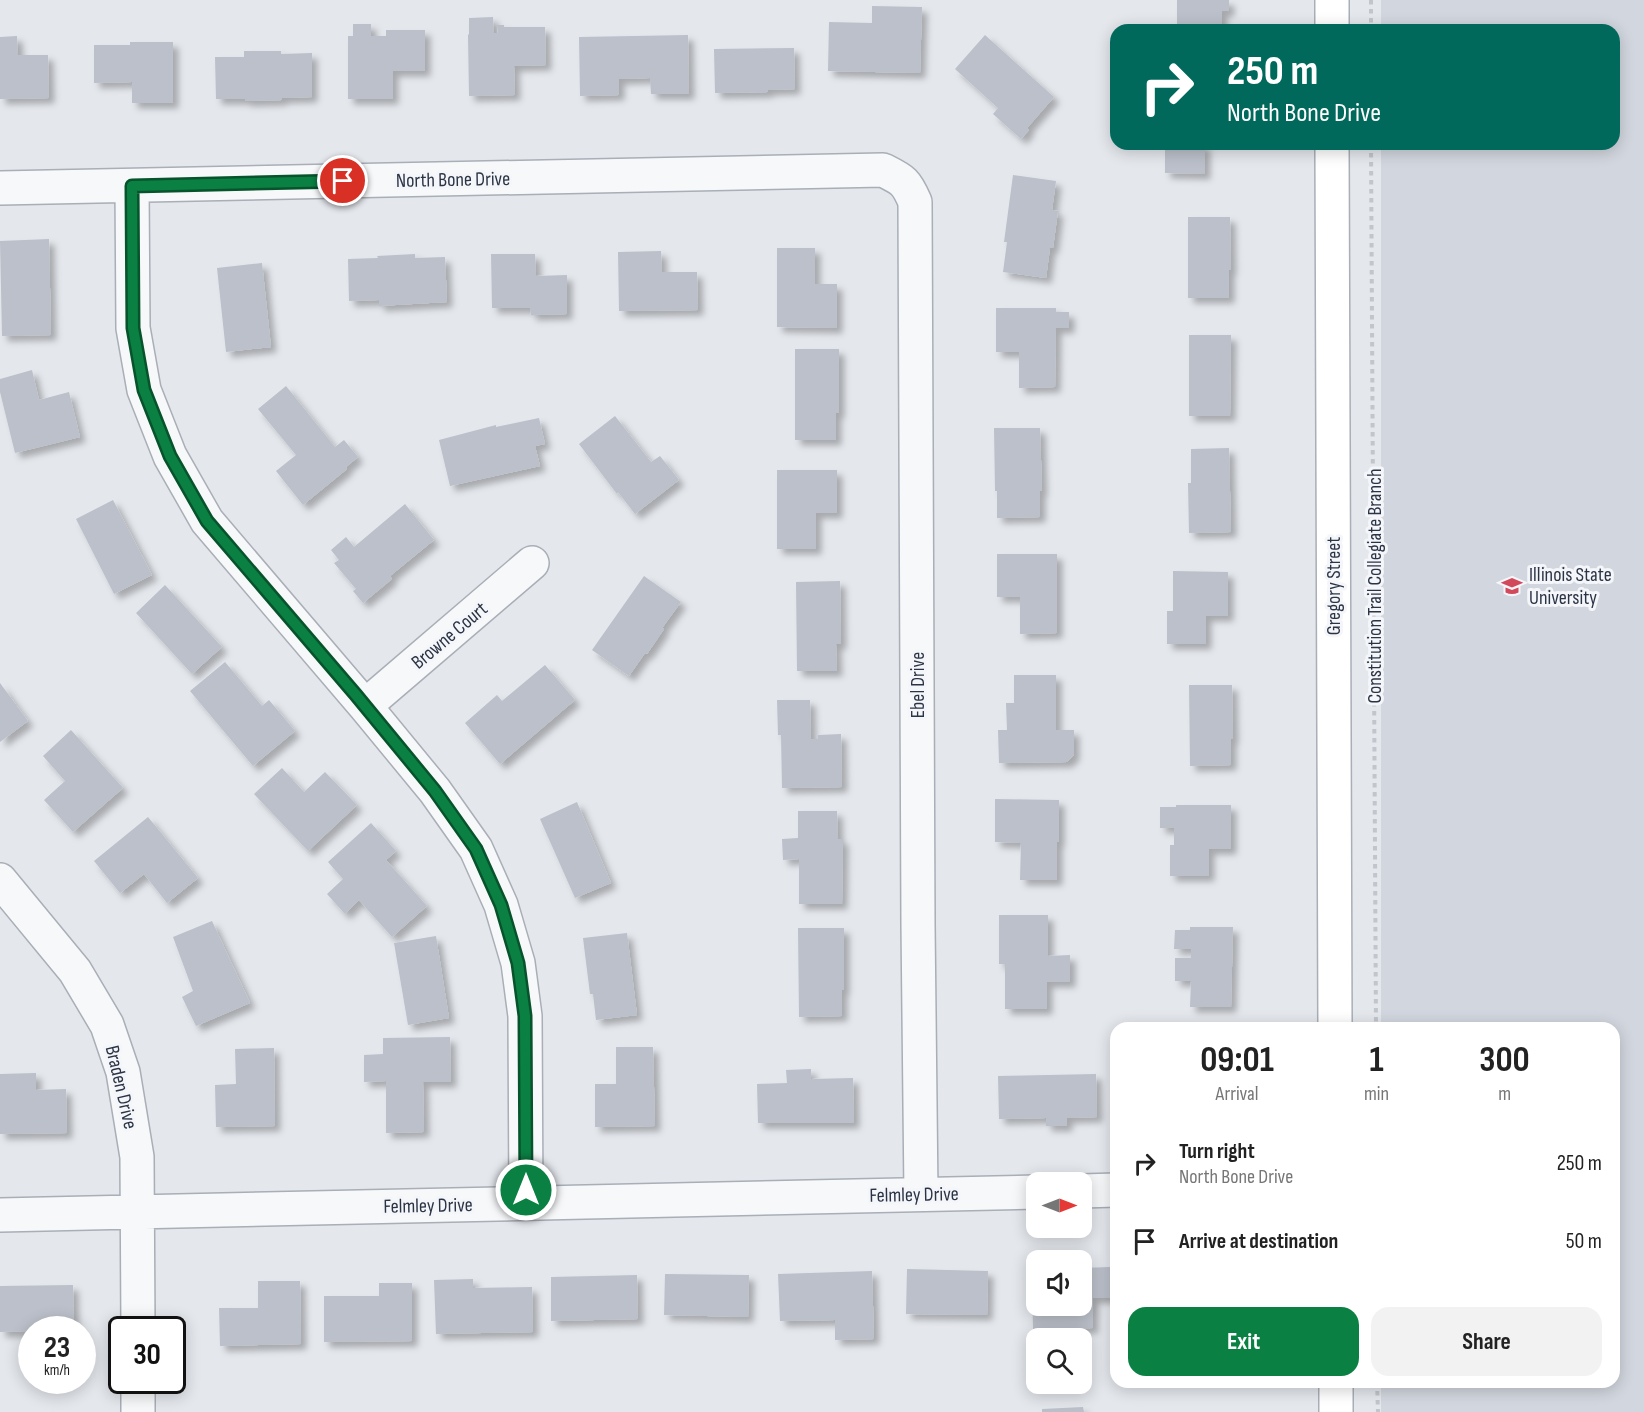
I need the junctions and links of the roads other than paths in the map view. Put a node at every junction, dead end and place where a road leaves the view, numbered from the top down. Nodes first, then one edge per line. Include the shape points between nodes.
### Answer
1 (1332, 0) edge
2 (1332, 24) edge
3 (1332, 150) edge
4 (903, 180) joint
5 (132, 186) junction
6 (0, 188) edge
7 (532, 563) dead end
8 (365, 706) junction
9 (0, 880) edge
10 (1335, 1022) edge
11 (1110, 1190) edge
12 (1092, 1191) edge
13 (1026, 1192) edge
14 (921, 1194) junction
15 (526, 1203) junction
16 (138, 1212) junction
17 (0, 1215) edge
18 (138, 1316) edge
19 (1336, 1388) edge
20 (138, 1394) edge
21 (138, 1412) edge
22 (1336, 1412) edge

1 - 2 street
3 - 10 street, Gregory Street
4 - 5 street, North Bone Drive via 882,170
4 - 14 street, Ebel Drive via 915,202
5 - 6 street, North Bone Drive
5 - 8 street via 133,328 144,390 170,456 207,521
7 - 8 street, Browne Court
8 - 15 street via 435,791 476,849 501,905 518,963 525,1016
9 - 16 street, Braden Drive via 75,971 106,1025 123,1072 136,1157
11 - 12 street
13 - 14 street, Felmley Drive
14 - 15 street, Felmley Drive
15 - 16 street, Felmley Drive
16 - 17 street, Felmley Drive
16 - 18 street, Braden Drive
19 - 22 street
20 - 21 street

